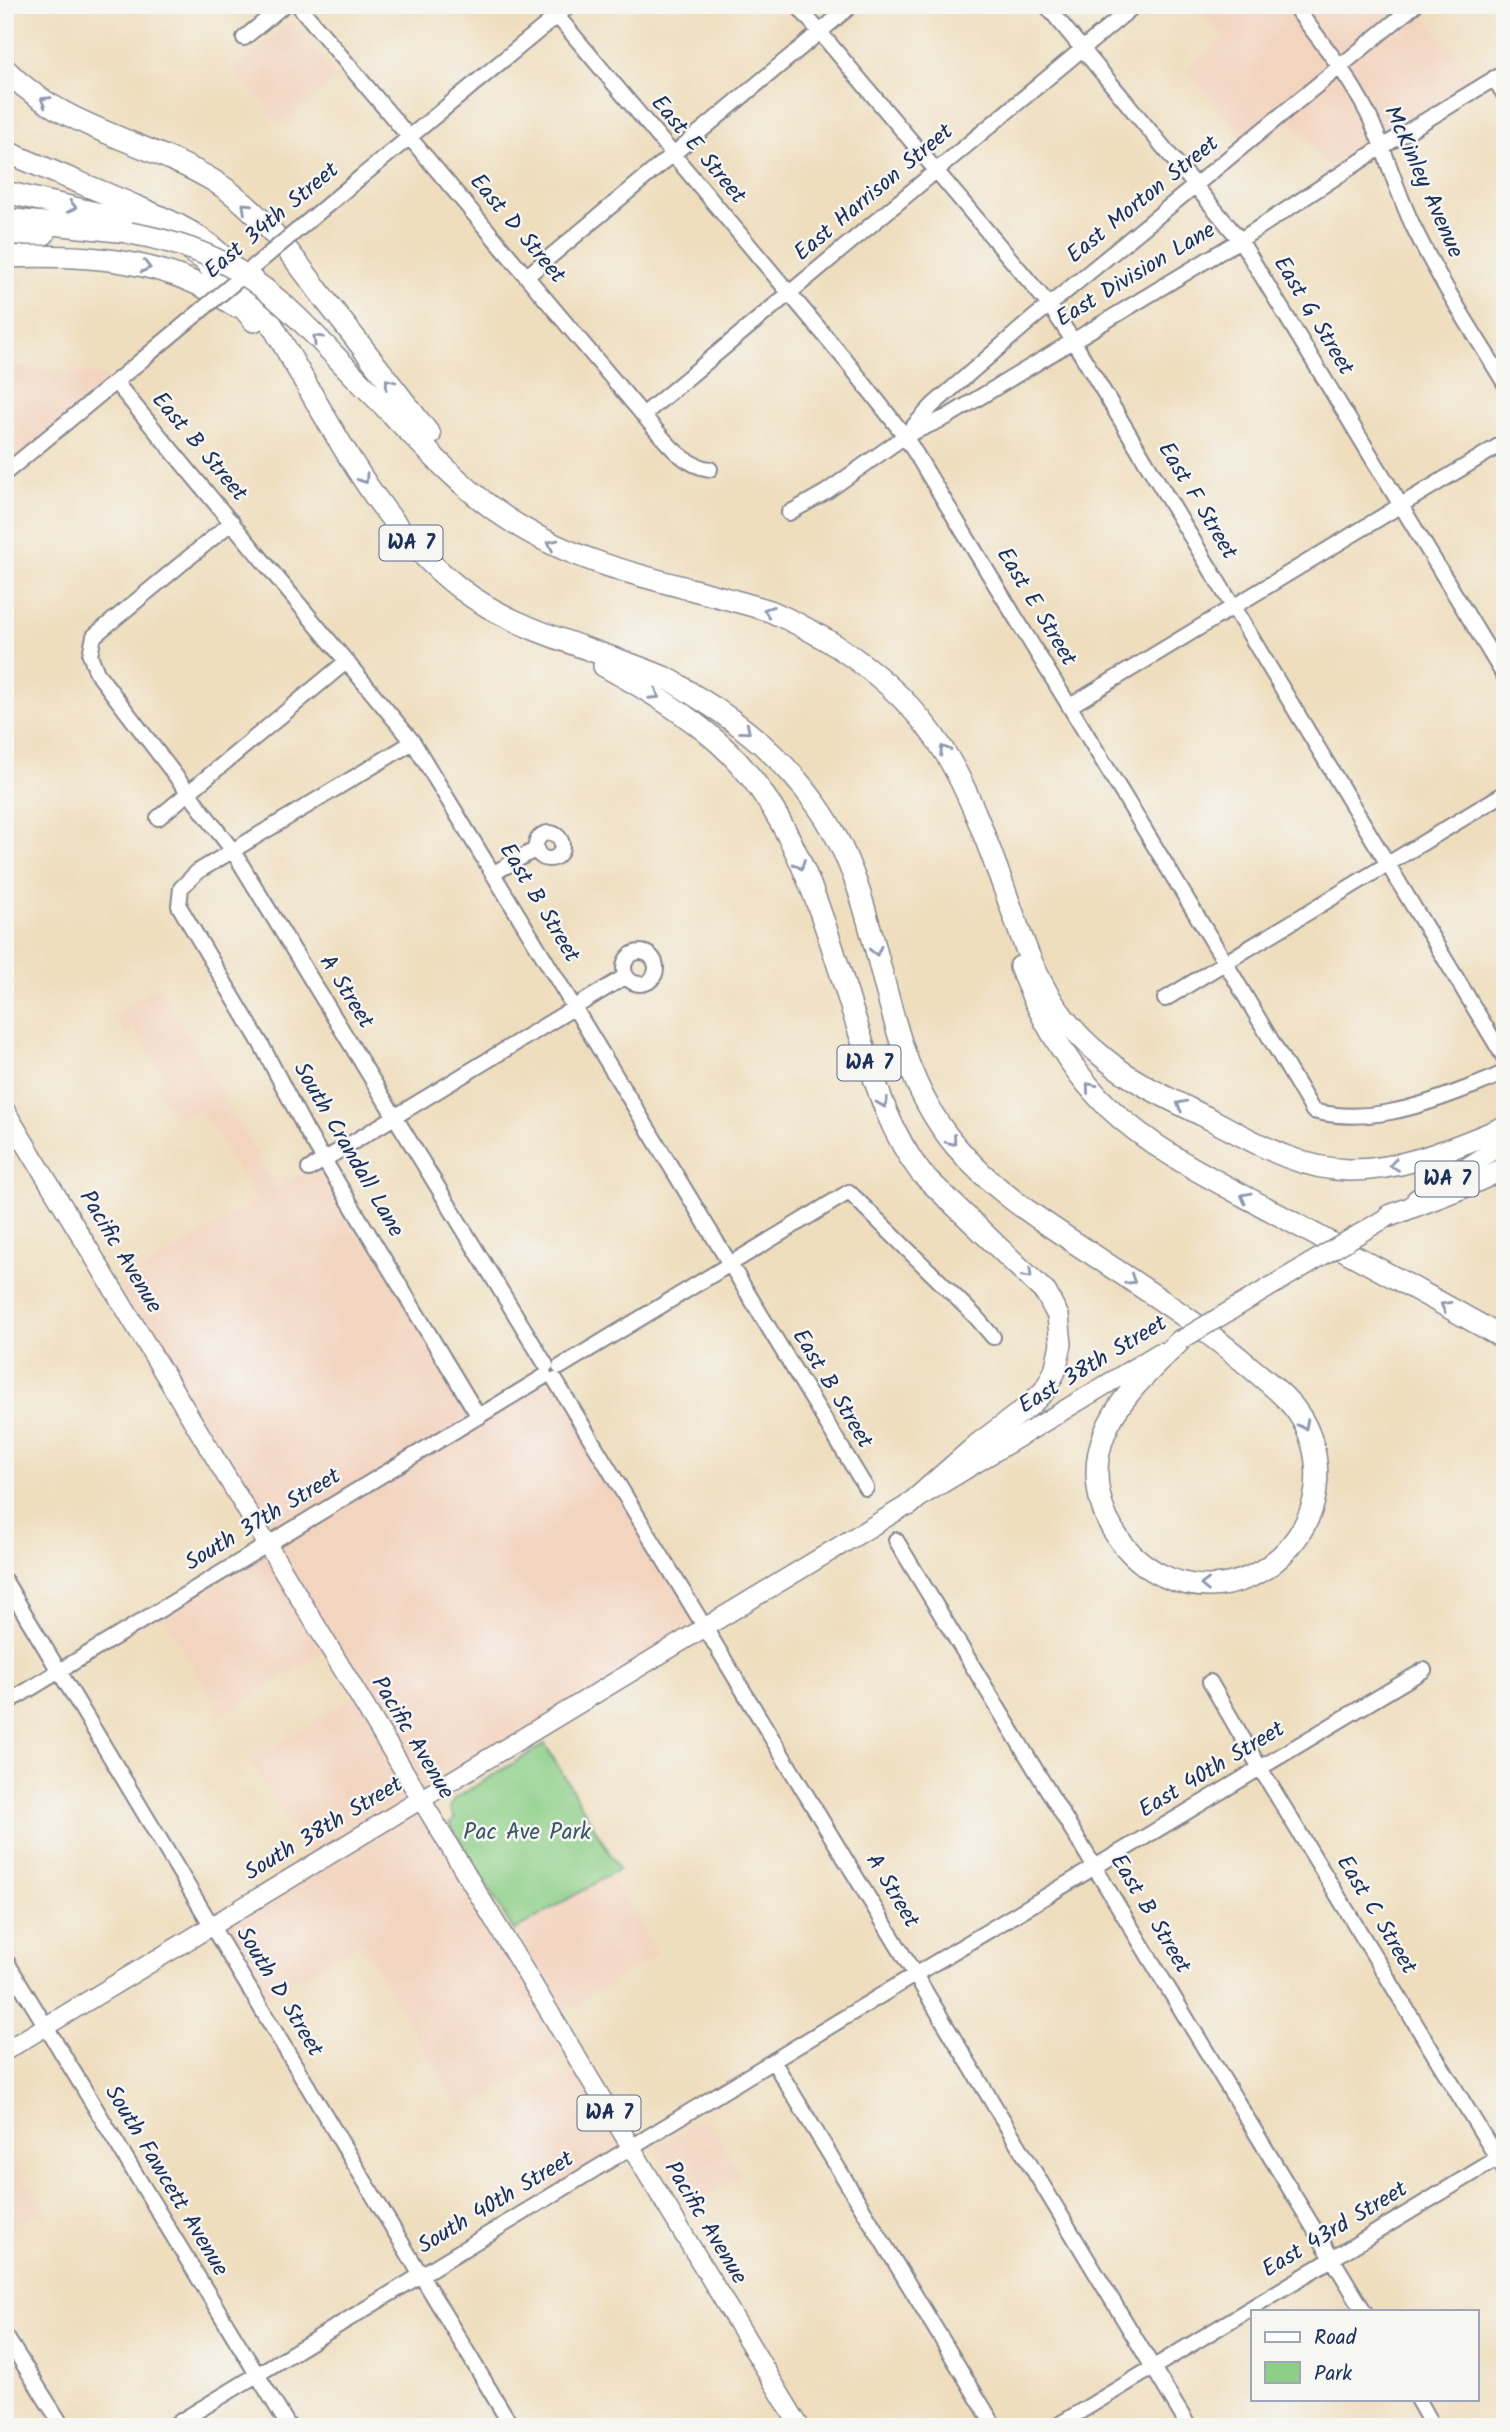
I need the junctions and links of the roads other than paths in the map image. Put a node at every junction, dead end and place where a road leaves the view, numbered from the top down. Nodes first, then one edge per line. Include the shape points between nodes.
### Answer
1 (284, 5) edge
2 (298, 5) edge
3 (569, 5) edge
4 (797, 5) edge
5 (852, 5) edge
6 (1046, 5) edge
7 (1135, 5) edge
8 (1293, 5) edge
9 (1415, 5) edge
10 (552, 11) edge
11 (820, 33) junction
12 (244, 38) dead end
13 (1082, 49) junction
14 (1342, 67) junction
15 (5, 69) edge
16 (1499, 75) edge
17 (1505, 96) edge
18 (409, 139) junction
19 (1382, 147) junction
20 (5, 151) edge
21 (672, 155) junction
22 (936, 172) junction
23 (1197, 186) junction
24 (5, 192) edge
25 (5, 219) edge
26 (59, 229) junction
27 (5, 234) edge
28 (1240, 240) junction
29 (5, 257) edge
30 (527, 276) junction
31 (788, 294) junction
32 (1050, 306) junction
33 (265, 335) junction
34 (1072, 339) junction
35 (116, 383) junction
36 (1505, 384) edge
37 (643, 415) junction
38 (328, 421) junction
39 (905, 436) junction
40 (1505, 442) edge
41 (710, 469) dead end
42 (5, 473) edge
43 (476, 495) junction
44 (1400, 505) junction
45 (789, 513) dead end
46 (232, 522) junction
47 (1234, 606) junction
48 (531, 626) junction
49 (348, 661) junction
50 (1505, 677) edge
51 (1070, 706) junction
52 (412, 742) junction
53 (188, 793) junction
54 (1505, 793) edge
55 (975, 811) junction
56 (158, 818) dead end
57 (536, 849) dead end
58 (233, 851) junction
59 (1389, 864) junction
60 (494, 873) junction
61 (1225, 961) junction
62 (626, 976) dead end
63 (1165, 999) dead end
64 (575, 1007) junction
65 (1505, 1059) edge
66 (1505, 1072) edge
67 (5, 1110) edge
68 (396, 1117) junction
69 (1505, 1127) edge
70 (1505, 1143) edge
71 (324, 1160) junction
72 (1505, 1168) edge
73 (309, 1169) dead end
74 (1389, 1216) junction
75 (731, 1264) junction
76 (993, 1337) dead end
77 (1505, 1339) edge
78 (1181, 1340) junction
79 (552, 1372) junction
80 (479, 1417) junction
81 (866, 1488) dead end
82 (909, 1504) junction
83 (896, 1540) dead end
84 (267, 1545) junction
85 (5, 1581) edge
86 (705, 1628) junction
87 (59, 1670) junction
88 (1424, 1670) dead end
89 (1210, 1682) dead end
90 (5, 1704) edge
91 (1260, 1768) junction
92 (419, 1799) junction
93 (1095, 1867) junction
94 (213, 1925) junction
95 (5, 1959) edge
96 (916, 1974) junction
97 (46, 2027) junction
98 (5, 2051) edge
99 (773, 2061) junction
100 (631, 2147) junction
101 (1502, 2161) edge
102 (1332, 2259) junction
103 (421, 2274) junction
104 (1363, 2310) edge
105 (5, 2335) edge
106 (1153, 2368) junction
107 (257, 2375) junction
108 (1418, 2400) edge
109 (62, 2427) edge
110 (171, 2427) edge
111 (289, 2427) edge
112 (512, 2427) edge
113 (800, 2427) edge
114 (995, 2427) edge
115 (1055, 2427) edge
116 (1189, 2427) edge
117 (1433, 2427) edge

1 - 12 street
2 - 18 street, East D Street
3 - 10 street, East 34th Street
4 - 11 street, East F Street
5 - 11 street
6 - 13 street, East G Street
7 - 13 street, East Harrison Street
8 - 14 street, McKinley Avenue
9 - 14 street, East Morton Street
10 - 18 street, East 34th Street
10 - 21 street, East E Street
11 - 21 street
11 - 22 street, East F Street
13 - 22 street, East Harrison Street
13 - 23 street, East G Street
14 - 19 street, McKinley Avenue
14 - 23 street, East Morton Street
43 -> 15 highway via 293,258 239,200 214,181 64,113 34,95
16 - 17 street
16 - 19 street, East Division Lane
18 - 30 street, East D Street
18 - 35 street, East 34th Street, bridge
19 - 28 street, East Division Lane
19 - 36 street, McKinley Avenue via 1423,245
20 - 38 highway via 170,220 219,252 249,288
21 - 30 street
21 - 31 street, East E Street
22 - 31 street, East Harrison Street
22 - 32 street, East F Street
23 - 28 street, East G Street
23 - 32 street, East Morton Street
24 -> 33 highway via 122,219 177,242 204,260
25 - 26 highway
26 - 27 highway
43 -> 26 highway, bridge via 256,282 217,259 167,241 130,233
28 - 34 street, East Division Lane
28 - 44 street, East G Street
29 -> 33 highway via 92,257 161,271 222,297
30 - 37 street, East D Street
31 - 37 street, East Harrison Street
31 - 39 street, East E Street
32 - 34 street, East F Street
32 - 39 street, East Morton Street via 933,405
33 - 38 highway
34 - 39 street, East Division Lane via 947,417
34 - 47 street, East F Street
35 - 42 street, East 34th Street
35 - 46 street, East B Street
37 - 41 street, East D Street via 686,460
38 -> 48 highway, WA 7 via 411,543 469,595
39 - 45 street, East Division Lane
39 - 51 street, East E Street
40 - 44 street
55 -> 43 highway via 948,756 921,718 884,681 843,650 770,611 601,565 563,549 512,522
44 - 47 street
44 - 50 street, East G Street
46 - 49 street, East B Street
46 - 53 street, A Street via 101,629 94,636 90,655 105,686
47 - 51 street
47 - 59 street, East F Street
48 -> 78 highway via 673,681 767,748 817,805 838,838 867,916 904,1054 924,1098 951,1140 1030,1214 1230,1350 1300,1416 1311,1438 1317,1469 1310,1514 1278,1560 1230,1584 1188,1584 1148,1568 1114,1534 1100,1500 1096,1470 1110,1421
48 -> 82 highway, WA 7 via 679,711 720,744 751,778 796,855 822,917 880,1097 908,1156 1031,1276 1054,1305 1061,1344 1045,1390
49 - 52 street, East B Street
49 - 53 street
51 - 61 street, East E Street
52 - 58 street
52 - 60 street, East B Street
53 - 56 street
53 - 58 street, A Street
54 - 59 street
69 -> 55 highway via 1404,1163 1373,1169 1322,1167 1268,1150 1127,1075 1077,1034 1038,978
77 -> 55 highway via 1202,1173 1152,1142 1108,1106 1083,1079 1031,995
57 - 60 street
58 - 68 street, A Street
58 - 71 street, South Crandall Lane via 190,877 181,888 179,906
59 - 61 street
59 - 65 street, East F Street
60 - 64 street, East B Street
61 - 63 street
61 - 66 street, East E Street via 1313,1111 1336,1117 1391,1112 1432,1102
62 - 64 street
64 - 68 street
64 - 75 street, East B Street
67 - 84 main road, Pacific Avenue
68 - 71 street
68 - 79 street, A Street
70 - 74 main road, East 38th Street / WA 7
71 - 73 street
71 - 80 street, South Crandall Lane
72 - 74 highway
74 - 78 main road, East 38th Street / WA 7, bridge
75 - 76 street, South 37th Street via 849,1192
75 - 79 street, South 37th Street
75 - 81 street, East B Street
78 - 82 main road, East 38th Street / WA 7
79 - 80 street, South 37th Street
79 - 86 street, A Street
80 - 84 street, South 37th Street
82 - 86 main road, East 38th Street / WA 7
83 - 93 street, East B Street
84 - 87 street, South 37th Street
84 - 92 main road, Pacific Avenue
85 - 87 street, South D Street
86 - 92 main road, South 38th Street / WA 7
86 - 96 street, A Street
87 - 90 street, South 37th Street
87 - 94 street, South D Street
88 - 91 street, East 40th Street
89 - 91 street, East C Street
91 - 93 street, East 40th Street
91 - 101 street, East C Street
92 - 94 main road, South 38th Street / WA 7
92 - 100 main road, Pacific Avenue / WA 7
93 - 96 street, East 40th Street
93 - 102 street, East B Street
94 - 97 main road, South 38th Street
94 - 103 street, South D Street
95 - 97 street, South Fawcett Avenue
96 - 99 street, South 40th Street
96 - 106 street, A Street
97 - 98 main road, South 38th Street
97 - 107 street, South Fawcett Avenue
99 - 100 street, South 40th Street
99 - 114 street
100 - 103 street, South 40th Street
100 - 113 main road, Pacific Avenue / WA 7
101 - 102 street, East 43rd Street
102 - 104 street, East B Street
102 - 106 street, East 43rd Street
103 - 107 street, South 40th Street
103 - 112 street, South D Street
105 - 109 street
106 - 115 street, East 43rd Street
106 - 116 street, A Street
107 - 110 street, South 40th Street
107 - 111 street, South Fawcett Avenue
108 - 117 street

